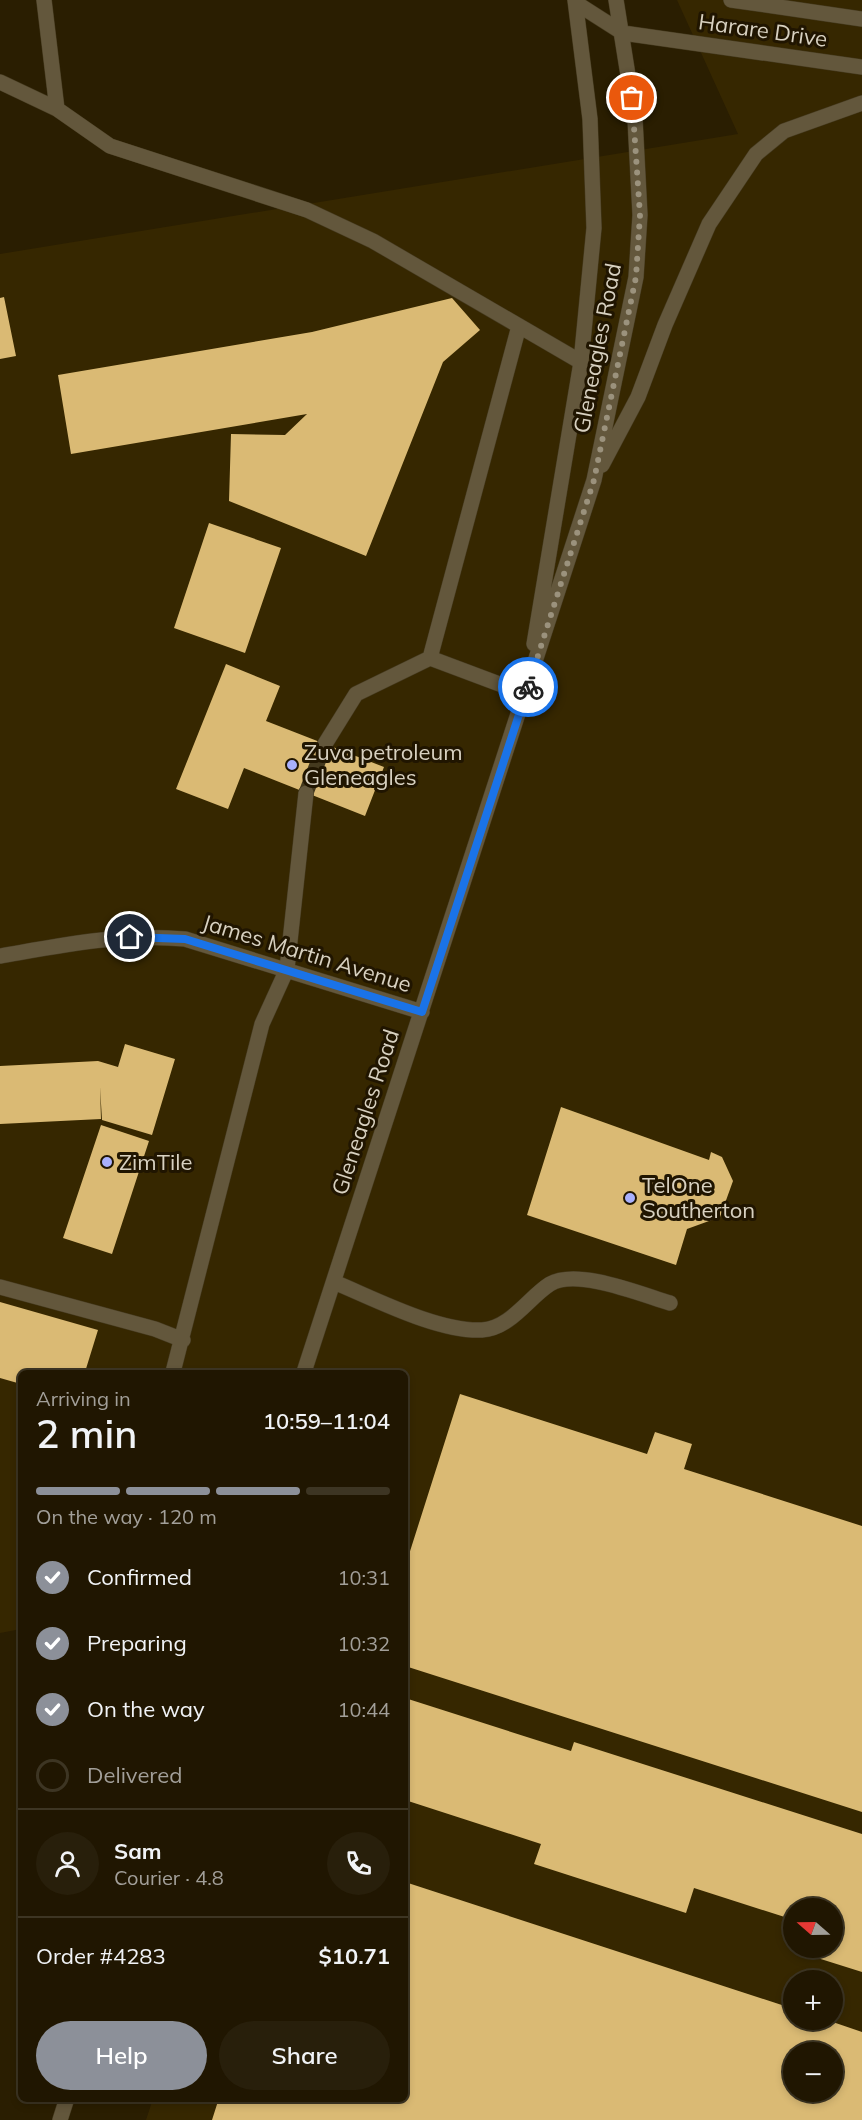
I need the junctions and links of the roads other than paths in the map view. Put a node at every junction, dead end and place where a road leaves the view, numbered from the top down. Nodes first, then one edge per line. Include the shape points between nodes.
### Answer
1 (44, 0) edge
2 (616, 0) edge
3 (731, 0) edge
4 (810, 0) edge
5 (578, 1) edge
6 (845, 17) junction
7 (862, 19) edge
8 (623, 33) junction
9 (862, 67) edge
10 (0, 82) edge
11 (862, 103) edge
12 (57, 109) junction
13 (519, 326) junction
14 (581, 362) junction
15 (594, 480) junction
16 (430, 658) junction
17 (526, 694) junction
18 (325, 744) tunnel mouth
19 (306, 793) tunnel mouth
20 (0, 956) edge
21 (287, 969) junction
22 (422, 1012) junction
23 (334, 1282) junction
24 (0, 1287) edge
25 (670, 1303) dead end
26 (183, 1340) junction
27 (174, 1370) edge
28 (305, 1370) edge
29 (66, 2102) edge
30 (60, 2120) edge

1 - 12 street
2 - 8 street, Gleneagles Road
3 - 6 street, Harare Drive
4 - 6 street
5 - 8 street
5 - 14 street, Gleneagles Road via 590,119 594,228
6 - 7 street, Harare Drive
8 - 9 street, Harare Drive
8 - 15 street, Gleneagles Road via 635,119 640,215 636,277
10 - 12 street
11 - 15 street via 784,131 756,154 709,225 638,398
12 - 13 street via 110,146 316,214 373,241
13 - 14 street
13 - 16 street
14 - 17 street, Gleneagles Road
15 - 17 street, Gleneagles Road
16 - 17 street
16 - 18 street via 356,694
17 - 22 street, Gleneagles Road
19 - 21 street
20 - 21 street, James Martin Avenue via 111,937 150,936 185,939
21 - 22 street, James Martin Avenue
21 - 26 street via 262,1024
22 - 23 street, Gleneagles Road
23 - 25 street via 435,1323 483,1330 516,1315 551,1283 580,1278
23 - 28 street, Gleneagles Road
24 - 26 street
26 - 27 street
29 - 30 street

